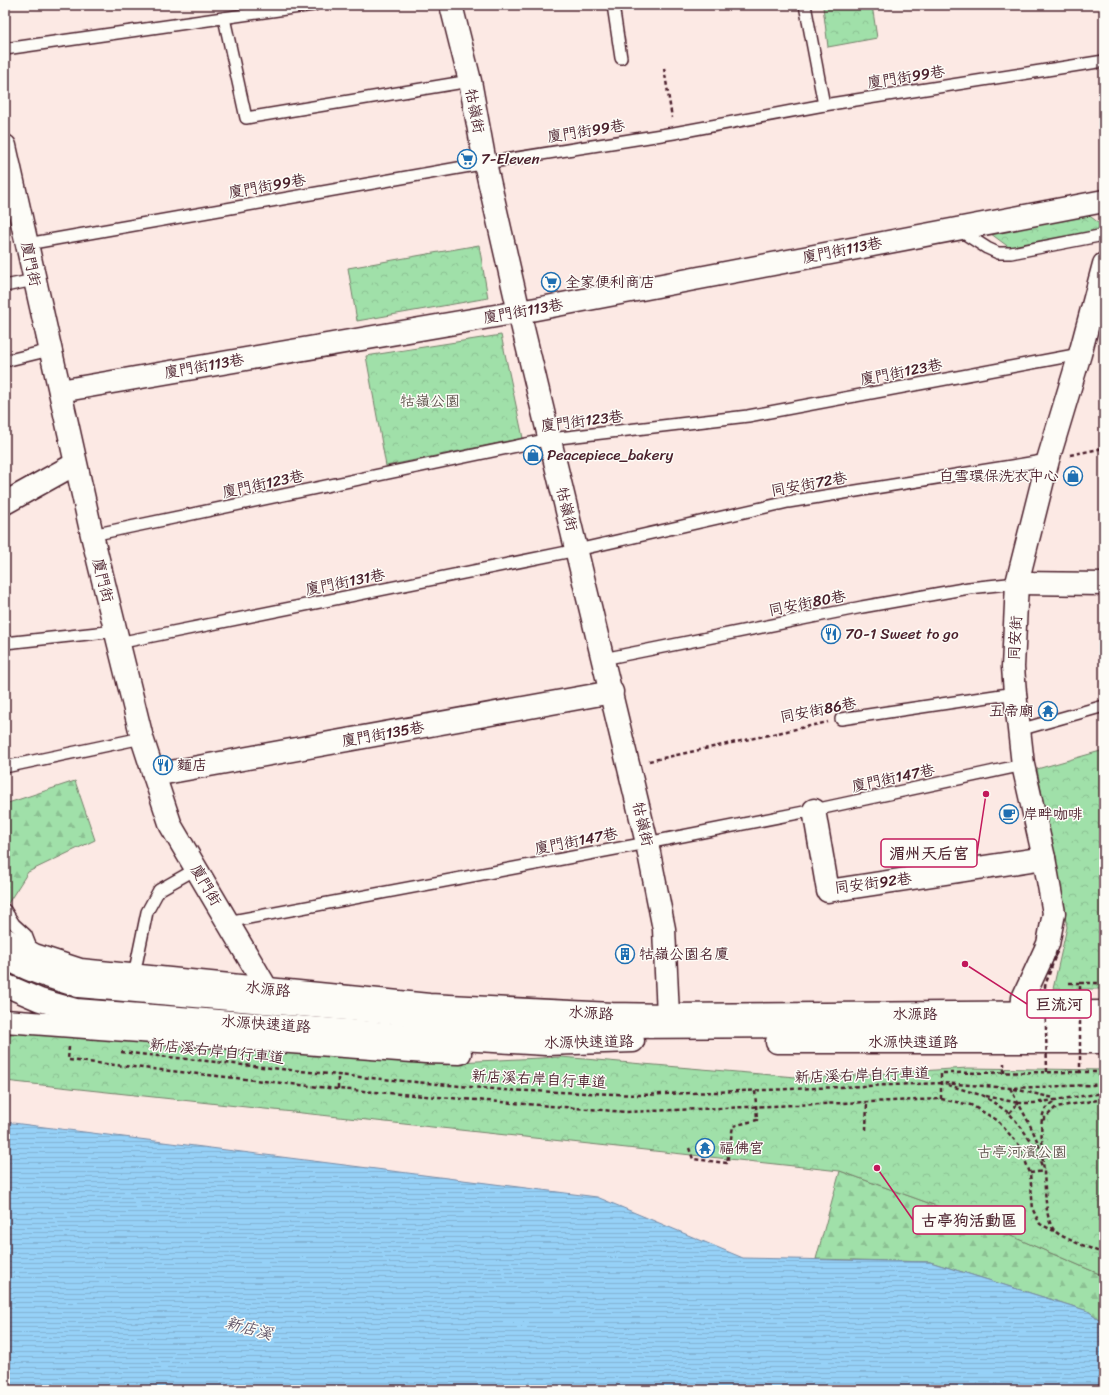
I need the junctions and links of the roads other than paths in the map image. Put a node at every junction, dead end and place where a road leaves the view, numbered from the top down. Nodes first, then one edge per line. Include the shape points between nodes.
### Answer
1 (314, 5) edge
2 (451, 5) edge
3 (613, 5) edge
4 (805, 5) edge
5 (224, 18) junction
6 (5, 49) edge
7 (621, 58) dead end
8 (1104, 61) edge
9 (470, 81) junction
10 (824, 105) junction
11 (5, 146) edge
12 (485, 163) junction
13 (1104, 201) edge
14 (957, 228) junction
15 (1104, 235) edge
16 (27, 244) junction
17 (1104, 264) edge
18 (34, 280) junction
19 (5, 286) edge
20 (519, 312) junction
21 (50, 350) junction
22 (1080, 354) junction
23 (5, 361) edge
24 (60, 390) junction
25 (550, 439) junction
26 (1048, 460) junction
27 (75, 464) junction
28 (5, 503) edge
29 (92, 536) junction
30 (577, 550) junction
31 (1018, 583) junction
32 (1104, 584) edge
33 (117, 637) junction
34 (5, 643) edge
35 (603, 659) junction
36 (612, 692) junction
37 (1015, 693) junction
38 (1104, 706) edge
39 (841, 719) road end
40 (1019, 730) junction
41 (142, 738) junction
42 (1023, 765) junction
43 (5, 767) edge
44 (154, 775) junction
45 (814, 810) junction
46 (647, 843) junction
47 (1044, 858) junction
48 (196, 869) junction
49 (5, 910) edge
50 (227, 922) junction
51 (5, 939) edge
52 (34, 955) junction
53 (5, 957) edge
54 (134, 975) junction
55 (79, 978) junction
56 (5, 985) edge
57 (267, 989) junction
58 (1104, 1012) edge
59 (1022, 1013) junction
60 (668, 1015) junction
61 (5, 1021) edge
62 (1104, 1025) edge
63 (1104, 1042) edge
64 (546, 1044) junction

1 - 5 lane
2 - 9 main road, 牯嶺街
3 - 7 lane
4 - 10 lane
5 - 6 lane
5 - 9 lane via 246,118
8 - 10 lane, 廈門街99巷
9 - 12 main road, 牯嶺街
10 - 12 lane, 廈門街99巷 via 674,133
11 - 16 main road, 廈門街
12 - 16 lane, 廈門街99巷
12 - 20 main road, 牯嶺街
13 - 14 main road, 廈門街113巷
14 - 15 lane via 998,253 1011,253
14 - 20 main road, 廈門街113巷
16 - 18 main road, 廈門街
17 - 22 main road, 同安街
18 - 19 lane
18 - 21 main road, 廈門街
20 - 24 main road, 廈門街113巷
20 - 25 main road, 牯嶺街
21 - 23 lane
21 - 24 main road, 廈門街
22 - 25 lane, 廈門街123巷 via 748,416
22 - 26 main road, 同安街
24 - 27 main road, 廈門街
25 - 29 lane, 廈門街123巷
25 - 30 main road, 牯嶺街
26 - 30 lane, 同安街72巷 via 788,502
26 - 31 main road, 同安街
27 - 28 main road
27 - 29 main road, 廈門街
29 - 33 main road, 廈門街
30 - 33 lane, 廈門街131巷
30 - 35 main road, 牯嶺街
31 - 32 main road
31 - 35 lane, 同安街80巷 via 969,588 862,607
31 - 37 main road, 同安街 via 1013,668
33 - 34 lane, 廈門街131巷
33 - 41 main road, 廈門街
35 - 36 main road, 牯嶺街
36 - 44 main road, 廈門街135巷
36 - 46 main road, 牯嶺街
37 - 39 lane, 同安街86巷
37 - 40 main road, 同安街
38 - 40 lane
40 - 42 main road, 同安街
41 - 43 lane
41 - 44 main road, 廈門街
42 - 45 lane, 廈門街147巷
42 - 47 main road, 同安街
44 - 48 main road, 廈門街 via 171,826
45 - 46 lane, 廈門街147巷
45 - 47 main road, 同安街92巷 via 828,891
46 - 50 lane, 廈門街147巷
46 - 60 main road, 牯嶺街 via 664,929
47 - 59 main road, 同安街 via 1054,913 1048,944 1023,998
48 - 50 main road, 廈門街
48 - 54 lane via 159,890 146,912
49 - 52 lane via 14,924 26,934
50 - 57 main road, 廈門街
51 - 52 main road
52 - 55 main road
53 - 55 main road via 47,976
54 - 55 main road, 水源路
54 - 57 main road, 水源路
55 - 62 main road, 水源快速道路 via 429,1016 613,1027
56 - 64 main road, 水源快速道路 via 40,1000 76,1010
57 - 60 main road, 水源路 via 429,1005
58 - 59 main road, 水源路
59 - 60 main road, 水源路
61 - 64 main road via 418,1052 486,1054
63 - 64 main road, 水源快速道路 via 612,1041

